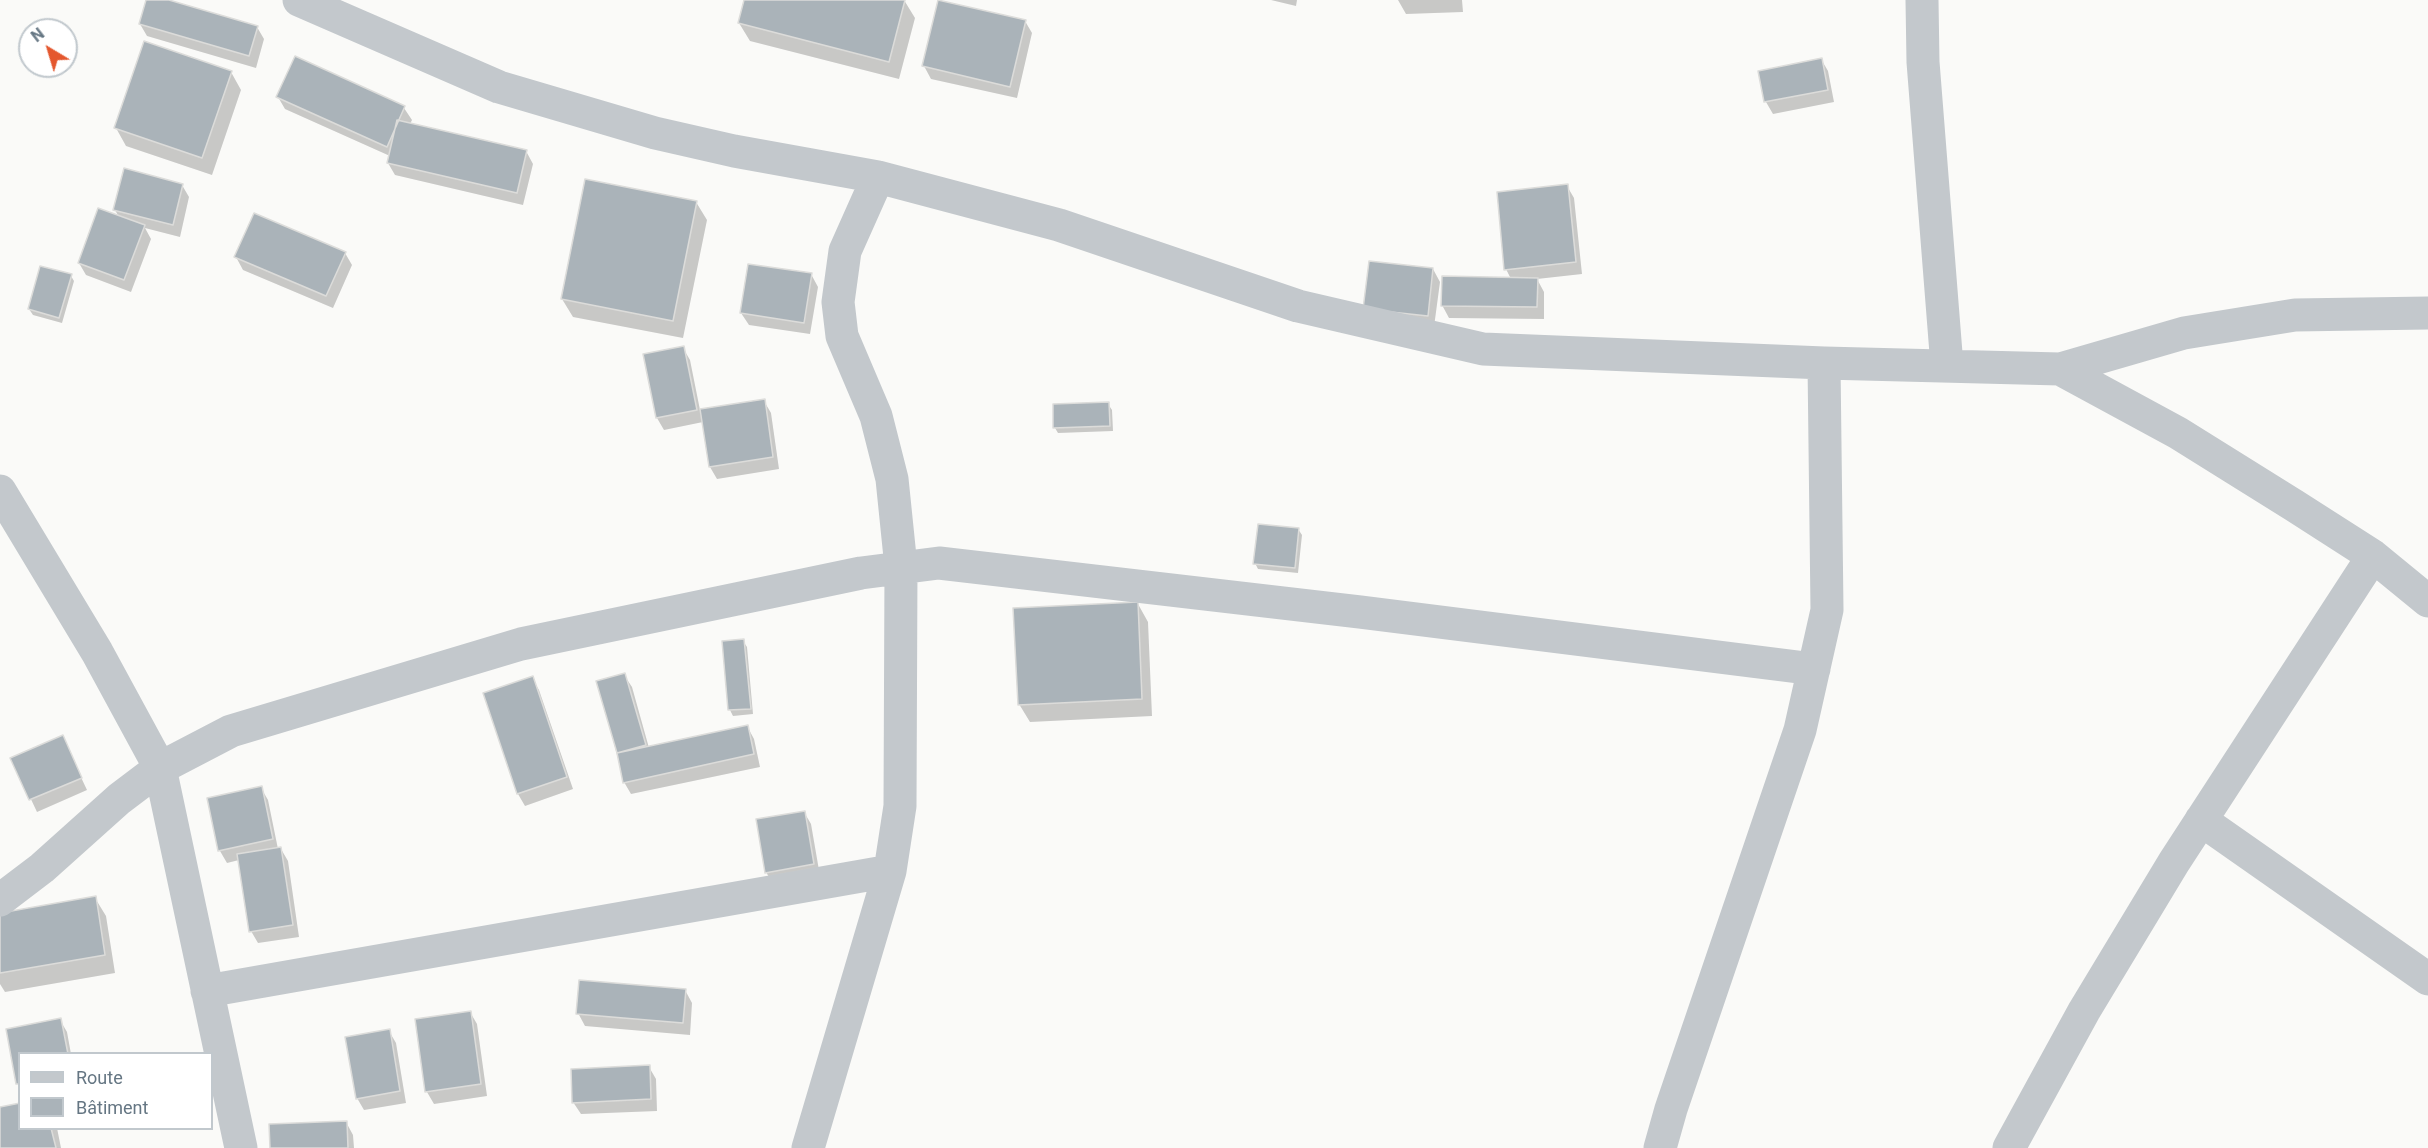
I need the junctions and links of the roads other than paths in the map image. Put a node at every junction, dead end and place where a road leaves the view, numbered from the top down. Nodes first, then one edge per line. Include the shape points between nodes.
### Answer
1 (299, 0) edge
2 (1922, 0) edge
3 (878, 177) junction
4 (2428, 313) edge
5 (1824, 363) junction
6 (1947, 366) junction
7 (2060, 369) junction
8 (0, 491) edge
9 (2373, 556) junction
10 (901, 567) junction
11 (2428, 601) edge
12 (1814, 669) junction
13 (160, 768) junction
14 (2201, 820) junction
15 (890, 871) junction
16 (0, 900) edge
17 (2428, 979) edge
18 (207, 991) junction
19 (241, 1148) edge
20 (808, 1148) edge
21 (1660, 1148) edge
22 (2009, 1148) edge

1 - 3 street via 499,87 655,133
2 - 6 street via 1923,62
3 - 5 street via 1059,225 1298,306 1483,349
3 - 10 street via 844,251 838,302 842,336 876,416 892,479
4 - 7 street via 2295,315 2184,333
5 - 6 street
5 - 12 street via 1827,610
6 - 7 street
7 - 9 street via 2178,433
8 - 13 street via 97,652
9 - 11 street
9 - 14 street
10 - 12 street via 939,564
10 - 13 street via 520,644 231,731
10 - 15 street via 900,806
12 - 21 street via 1800,730
13 - 16 street
13 - 18 street
14 - 17 street
14 - 22 street via 2084,1011
15 - 18 street
15 - 20 street
18 - 19 street

